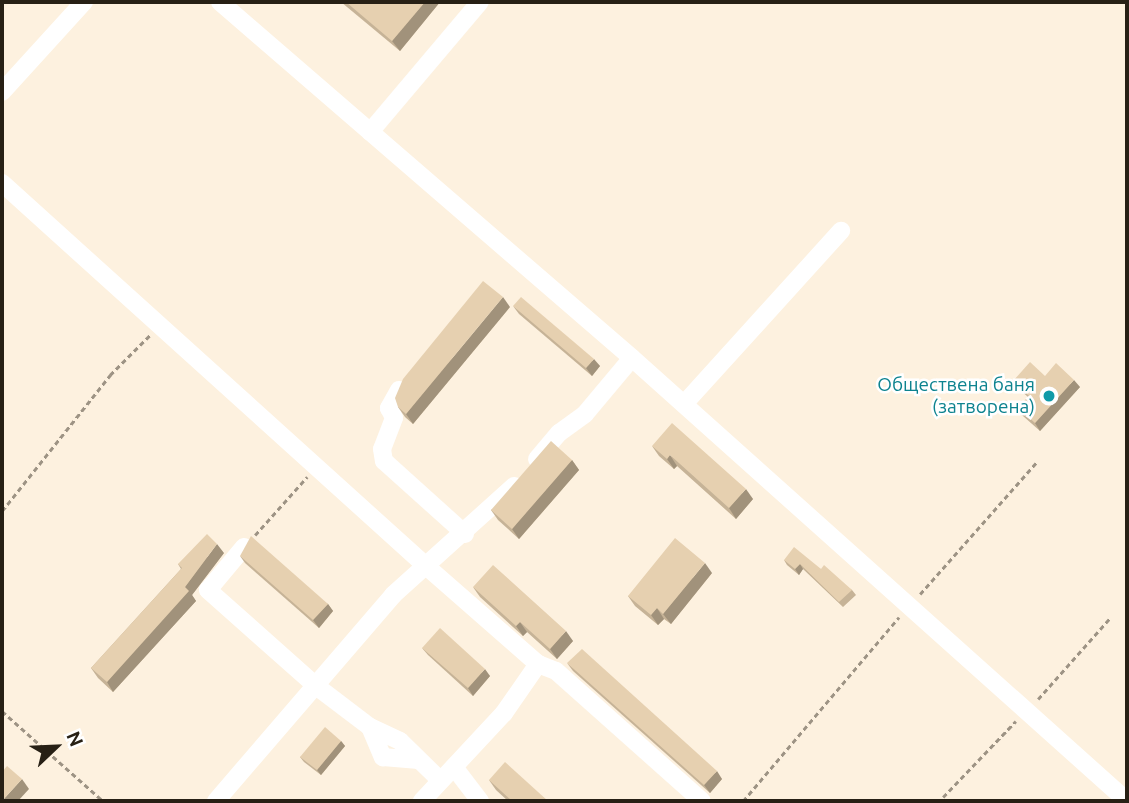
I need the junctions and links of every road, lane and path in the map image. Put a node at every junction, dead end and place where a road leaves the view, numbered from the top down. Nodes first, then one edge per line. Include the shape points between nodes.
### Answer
1 (84, 2) edge
2 (220, 2) edge
3 (480, 2) edge
4 (2, 92) edge
5 (370, 132) junction
6 (2, 183) edge
7 (841, 231) dead end
8 (160, 325) junction
9 (632, 358) junction
10 (399, 390) edge
11 (684, 404) junction
12 (1036, 463) dead end
13 (318, 464) junction
14 (2, 511) edge
15 (465, 534) junction
16 (244, 547) joint
17 (426, 566) junction
18 (909, 606) junction
19 (538, 664) junction
20 (316, 686) junction
21 (2, 711) edge
22 (454, 767) junction
23 (440, 780) junction
24 (1124, 792) edge
25 (103, 801) edge
26 (216, 801) edge
27 (422, 801) edge
28 (480, 801) edge
29 (702, 801) edge
30 (743, 801) edge

1 - 4 street
2 - 5 street
3 - 5 street
5 - 9 street
6 - 8 street
7 - 11 street
8 - 13 street
8 - 14 path via 110,375
9 - 11 street
9 - 15 street via 585,414 559,433
10 - 15 street via 389,408 394,418 382,449 384,461
11 - 18 street
12 - 18 path
13 - 16 path
13 - 17 street
15 - 17 street
16 - 20 street via 208,590
17 - 19 street
17 - 20 street via 393,595
18 - 24 street
18 - 30 path
19 - 22 street via 528,684
19 - 29 street via 556,671
20 - 23 street via 370,727 400,741
20 - 26 street
21 - 25 path
22 - 23 street
22 - 28 street
23 - 27 street

